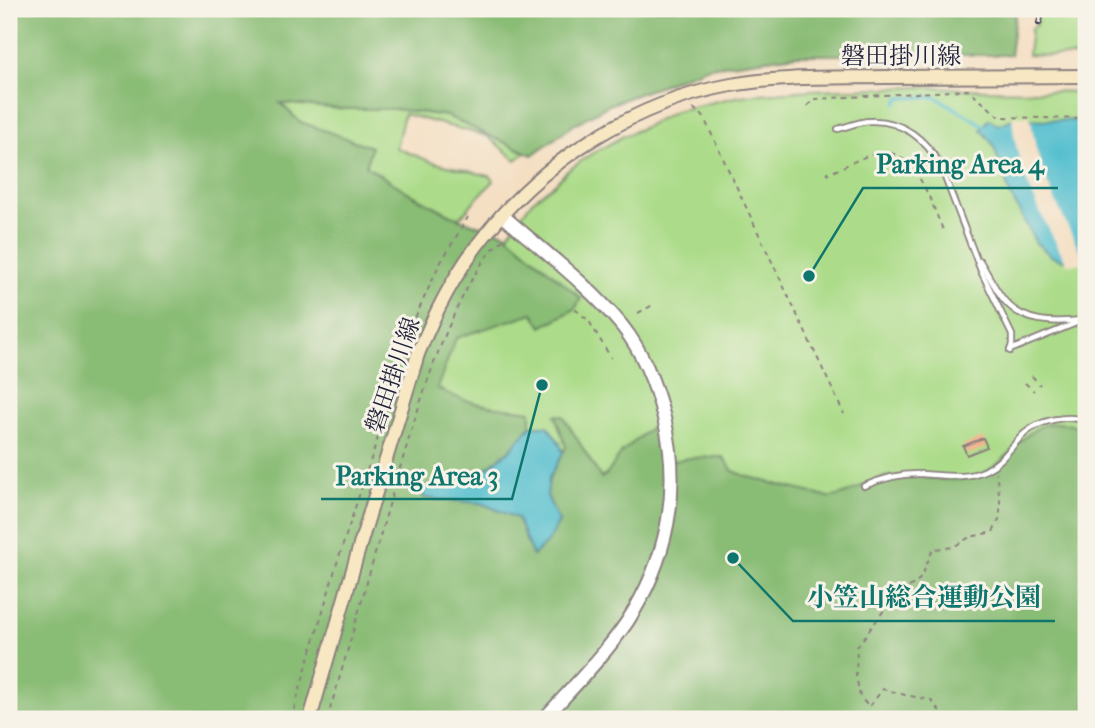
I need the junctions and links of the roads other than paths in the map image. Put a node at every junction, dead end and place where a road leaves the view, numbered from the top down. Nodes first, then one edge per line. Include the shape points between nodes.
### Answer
1 (1086, 76) edge
2 (838, 129) dead end
3 (502, 215) junction
4 (975, 252) junction
5 (1084, 319) edge
6 (1086, 421) edge
7 (864, 486) dead end
8 (310, 719) edge
9 (544, 719) edge

1 - 3 main road, 磐田掛川線 via 786,78 728,85 624,121 550,170
2 - 4 lane via 882,121 899,125 925,143 941,167
3 - 8 main road, 磐田掛川線 via 452,285 418,354
3 - 9 street via 623,327 650,374 671,454 670,513 642,597 611,644
4 - 5 lane via 1014,309 1045,322
4 - 5 lane via 1012,335 1010,351
6 - 7 lane via 1062,418 1041,424 996,464 968,476 901,475

